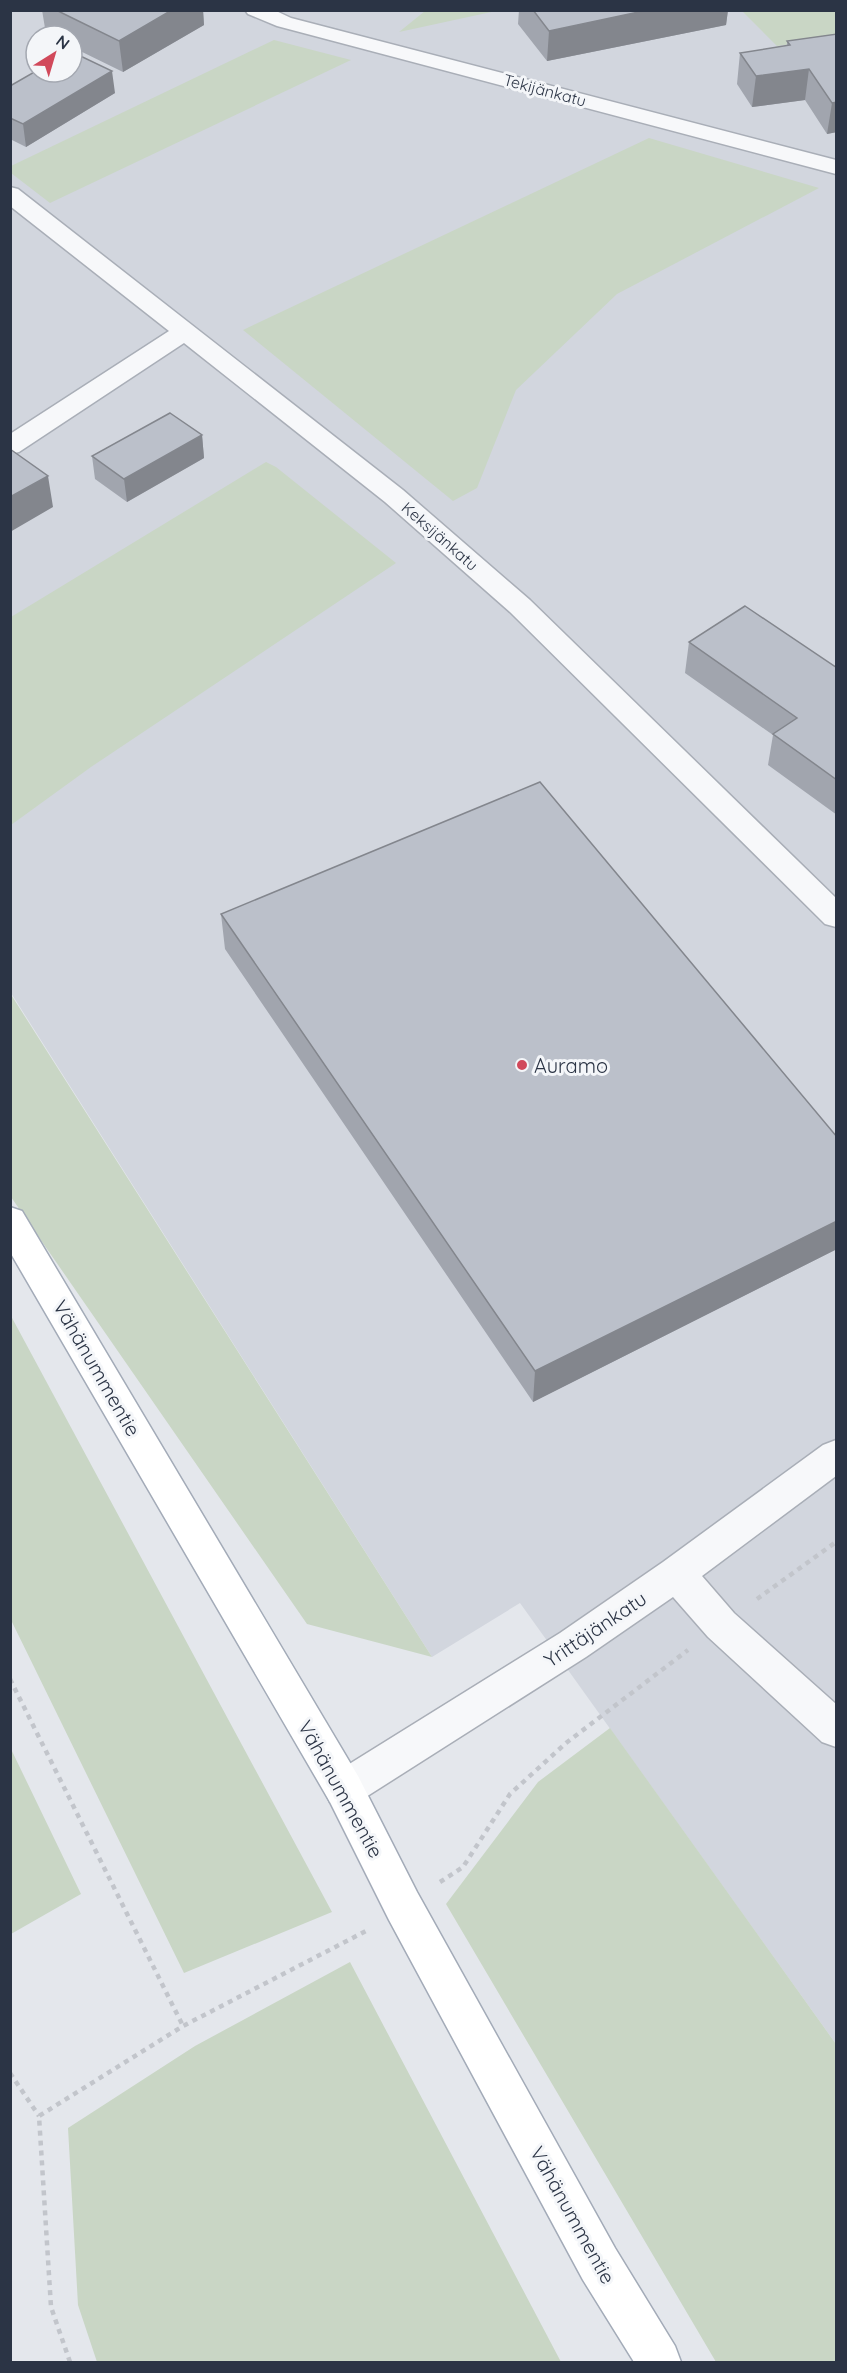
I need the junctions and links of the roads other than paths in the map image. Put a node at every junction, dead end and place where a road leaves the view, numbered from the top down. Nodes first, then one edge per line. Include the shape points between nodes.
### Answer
1 (255, 10) edge
2 (837, 167) edge
3 (10, 194) edge
4 (184, 332) junction
5 (10, 446) edge
6 (837, 916) edge
7 (10, 1221) edge
8 (837, 1456) edge
9 (676, 1574) junction
10 (837, 1729) edge
11 (344, 1789) junction
12 (659, 2362) edge

1 - 2 street, Tekijänkatu via 284,22
3 - 4 street, Keksijänkatu
4 - 5 street
4 - 6 street, Keksijänkatu via 394,496 511,598
7 - 11 main road, Vähänummentie
8 - 9 street, Yrittäjänkatu
9 - 10 street via 721,1625
9 - 11 street, Yrittäjänkatu via 573,1645
11 - 12 main road, Vähänummentie via 598,2264

